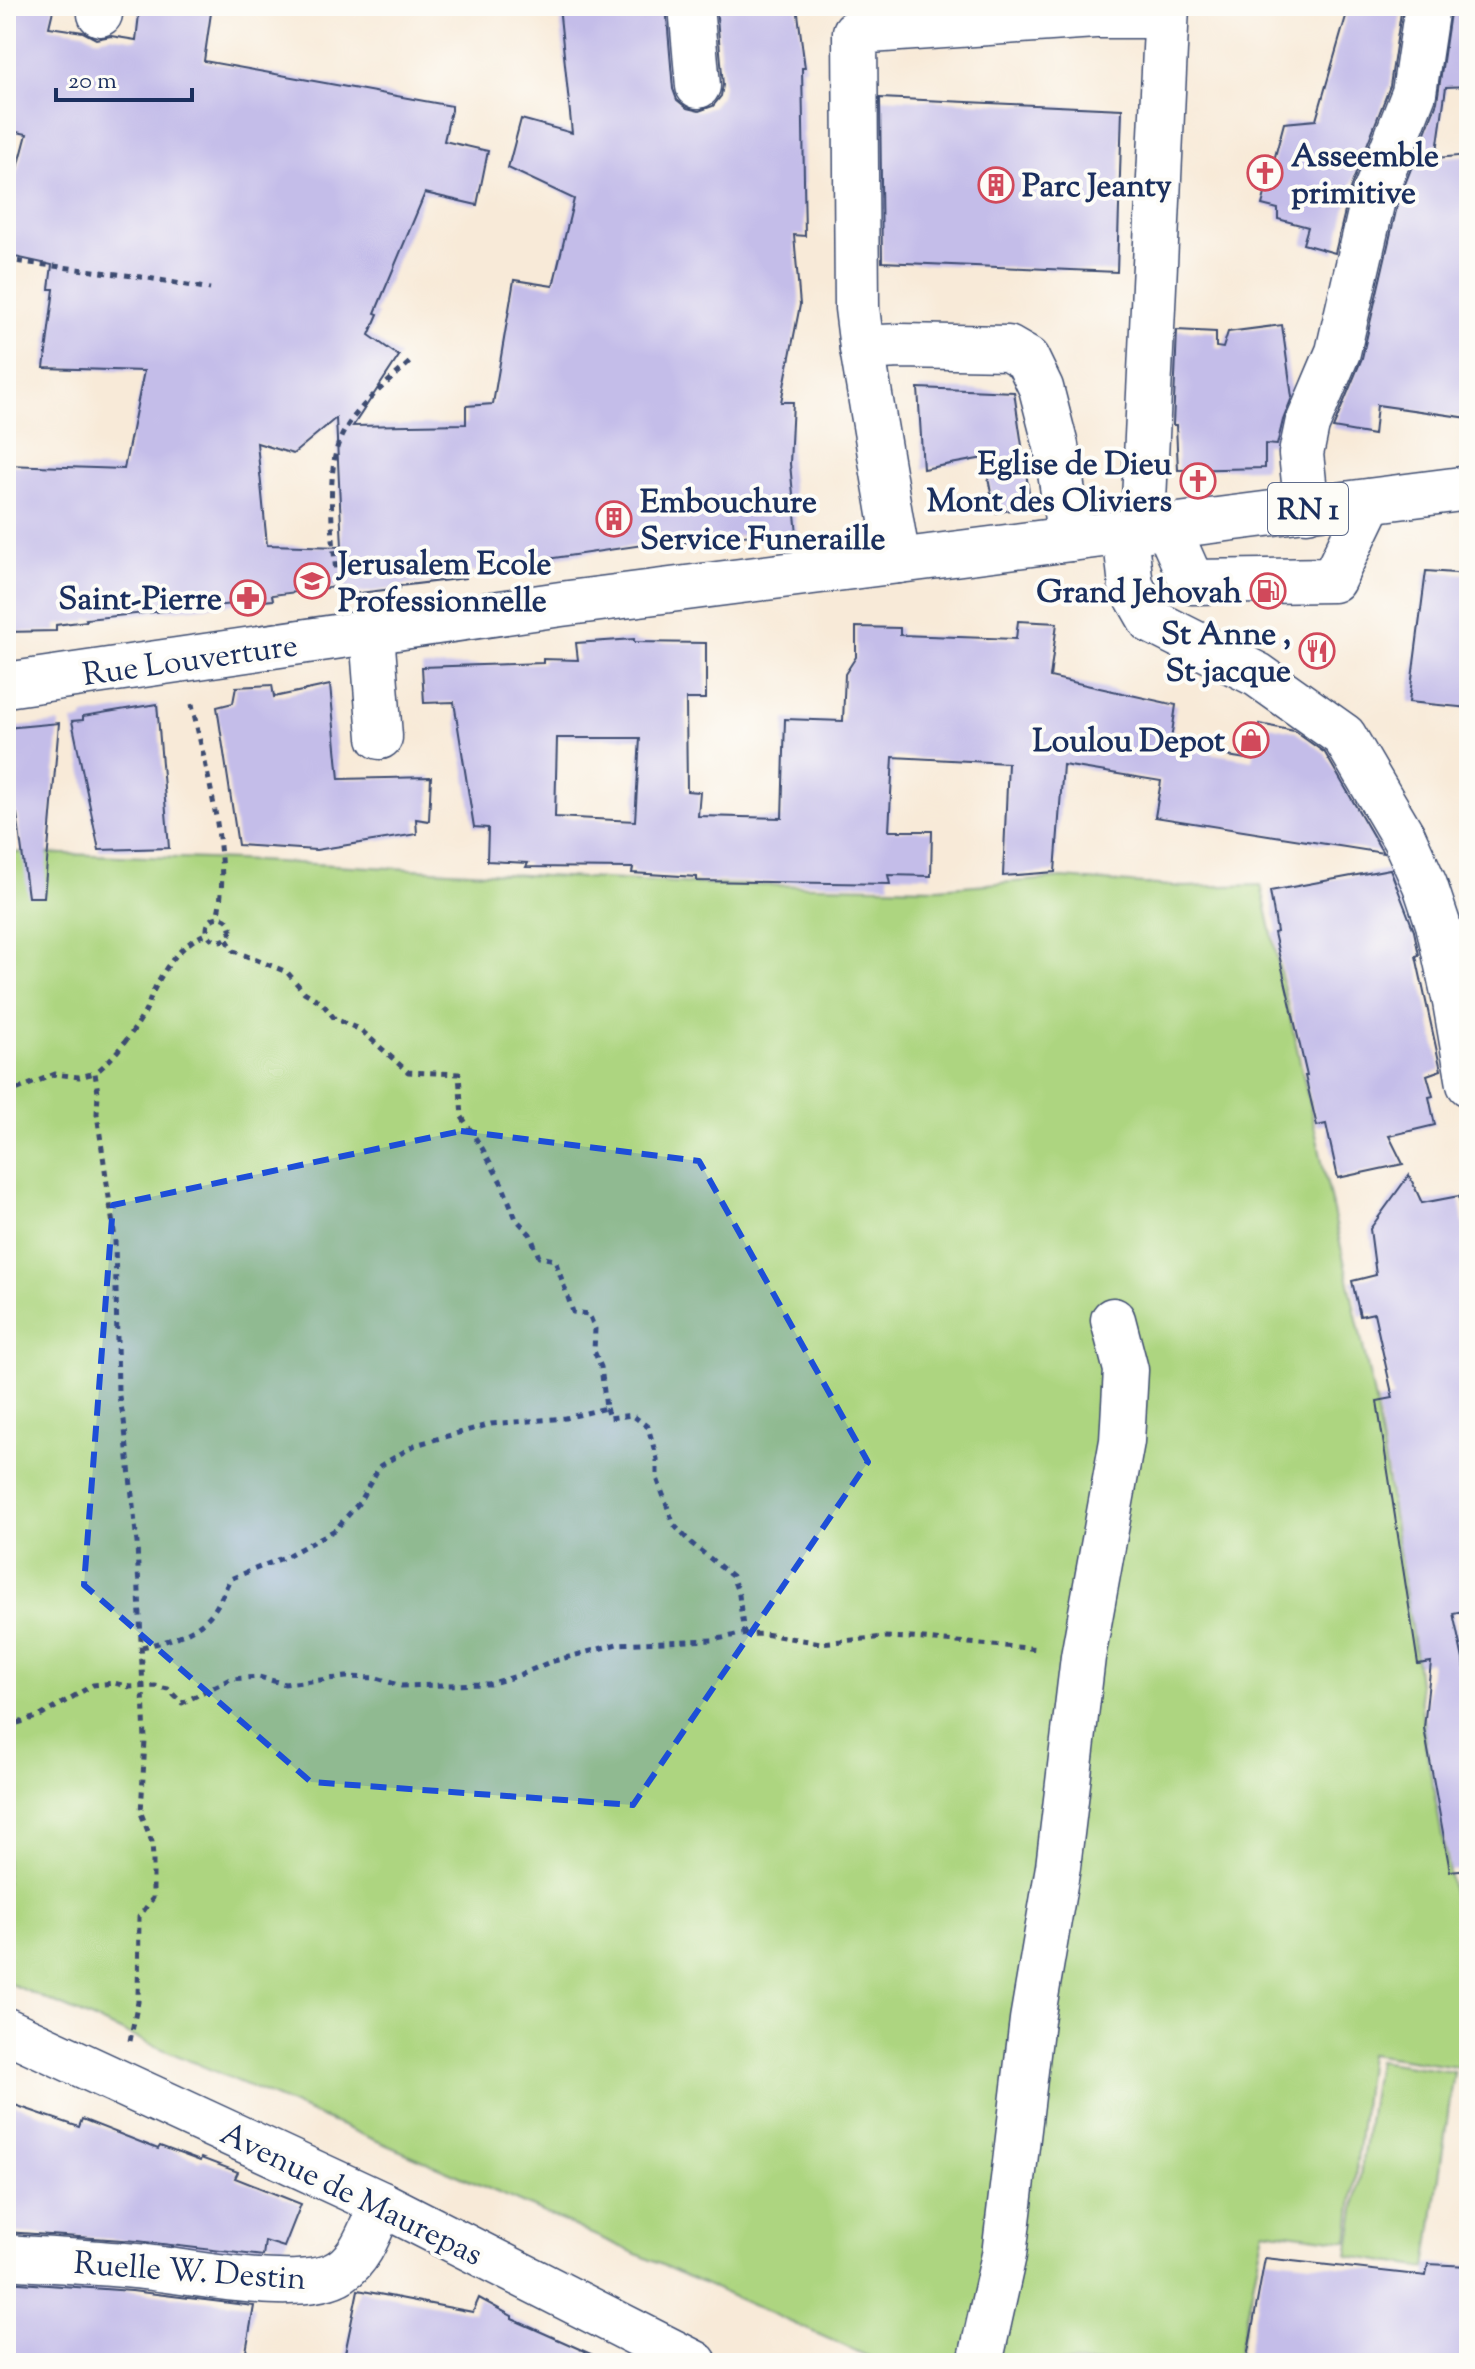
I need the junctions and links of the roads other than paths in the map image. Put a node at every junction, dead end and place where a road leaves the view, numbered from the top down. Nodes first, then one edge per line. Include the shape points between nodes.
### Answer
1 (691, 6) edge
2 (1427, 6) edge
3 (1166, 11) edge
4 (698, 86) dead end
5 (862, 348) junction
6 (1469, 488) edge
7 (1371, 501) junction
8 (1307, 510) junction
9 (1146, 512) junction
10 (1070, 539) junction
11 (898, 561) junction
12 (357, 635) junction
13 (6, 685) edge
14 (380, 737) dead end
15 (1454, 921) edge
16 (1469, 1084) edge
17 (1113, 1320) dead end
18 (6, 2030) edge
19 (382, 2204) junction
20 (6, 2257) edge
21 (695, 2363) edge
22 (980, 2363) edge

1 - 4 street
2 - 8 street via 1414,93 1374,195 1338,352 1307,425 1301,454
3 - 5 street via 855,32 857,308
3 - 9 street
5 - 10 street via 1008,348 1027,359 1041,388 1056,446
5 - 11 street
6 - 7 street, Rue Louverture / RN 1
7 - 8 street, Rue Louverture / RN 1
7 - 9 street via 1333,580 1192,582
8 - 9 street, Rue Louverture / RN 1
9 - 10 street, Rue Louverture / RN 1
9 - 15 street via 1131,586 1151,621 1258,675 1344,736 1425,885
10 - 11 street, Rue Louverture / RN 1
11 - 12 street, Rue Louverture / RN 1
12 - 13 street, Rue Louverture / RN 1
12 - 14 street
15 - 16 street via 1455,1002
17 - 22 street via 1126,1370 1122,1441 1083,1657 1004,2255
18 - 19 street, Avenue de Maurepas
19 - 20 street, Ruelle W. Destin via 355,2259 315,2281
19 - 21 street, Avenue de Maurepas

